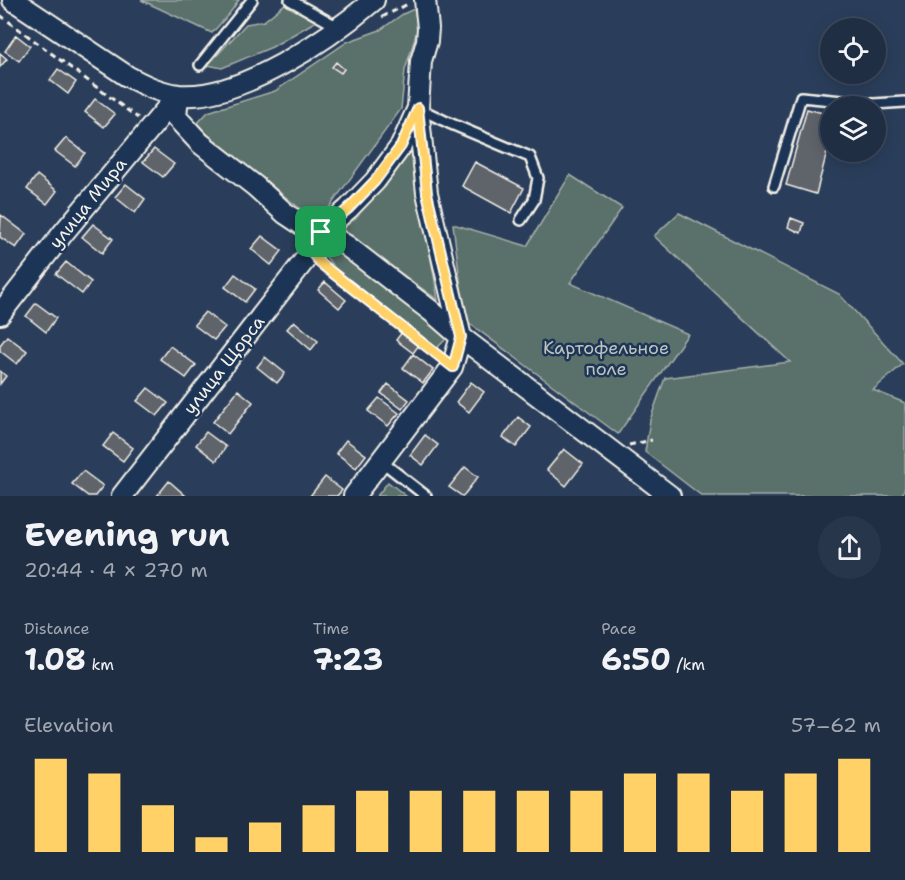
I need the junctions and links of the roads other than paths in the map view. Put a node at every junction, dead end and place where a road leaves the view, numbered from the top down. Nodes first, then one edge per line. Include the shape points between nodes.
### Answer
1 (13, 0) edge
2 (252, 0) edge
3 (290, 0) edge
4 (374, 0) edge
5 (425, 0) edge
6 (339, 28) junction
7 (200, 65) dead end
8 (178, 95) junction
9 (905, 102) edge
10 (418, 108) junction
11 (774, 186) dead end
12 (521, 220) dead end
13 (321, 232) junction
14 (0, 314) edge
15 (461, 337) junction
16 (381, 461) junction
17 (122, 496) edge
18 (354, 496) edge
19 (426, 496) edge
20 (670, 496) edge

1 - 8 street via 128,76
2 - 7 lane
3 - 6 lane
4 - 6 street
5 - 10 street via 429,28 421,61
6 - 8 street via 284,63 239,84 212,92
8 - 13 street via 176,117 200,143 286,214
8 - 14 street, улица Мира
9 - 11 lane via 874,104 801,97
10 - 12 lane via 530,157 538,178 534,200
10 - 13 street via 401,146 375,181
10 - 15 street via 427,193
13 - 15 street via 347,246
13 - 17 street, улица Щорса via 311,252
15 - 16 street via 453,367
15 - 20 street
16 - 18 street
16 - 19 lane

